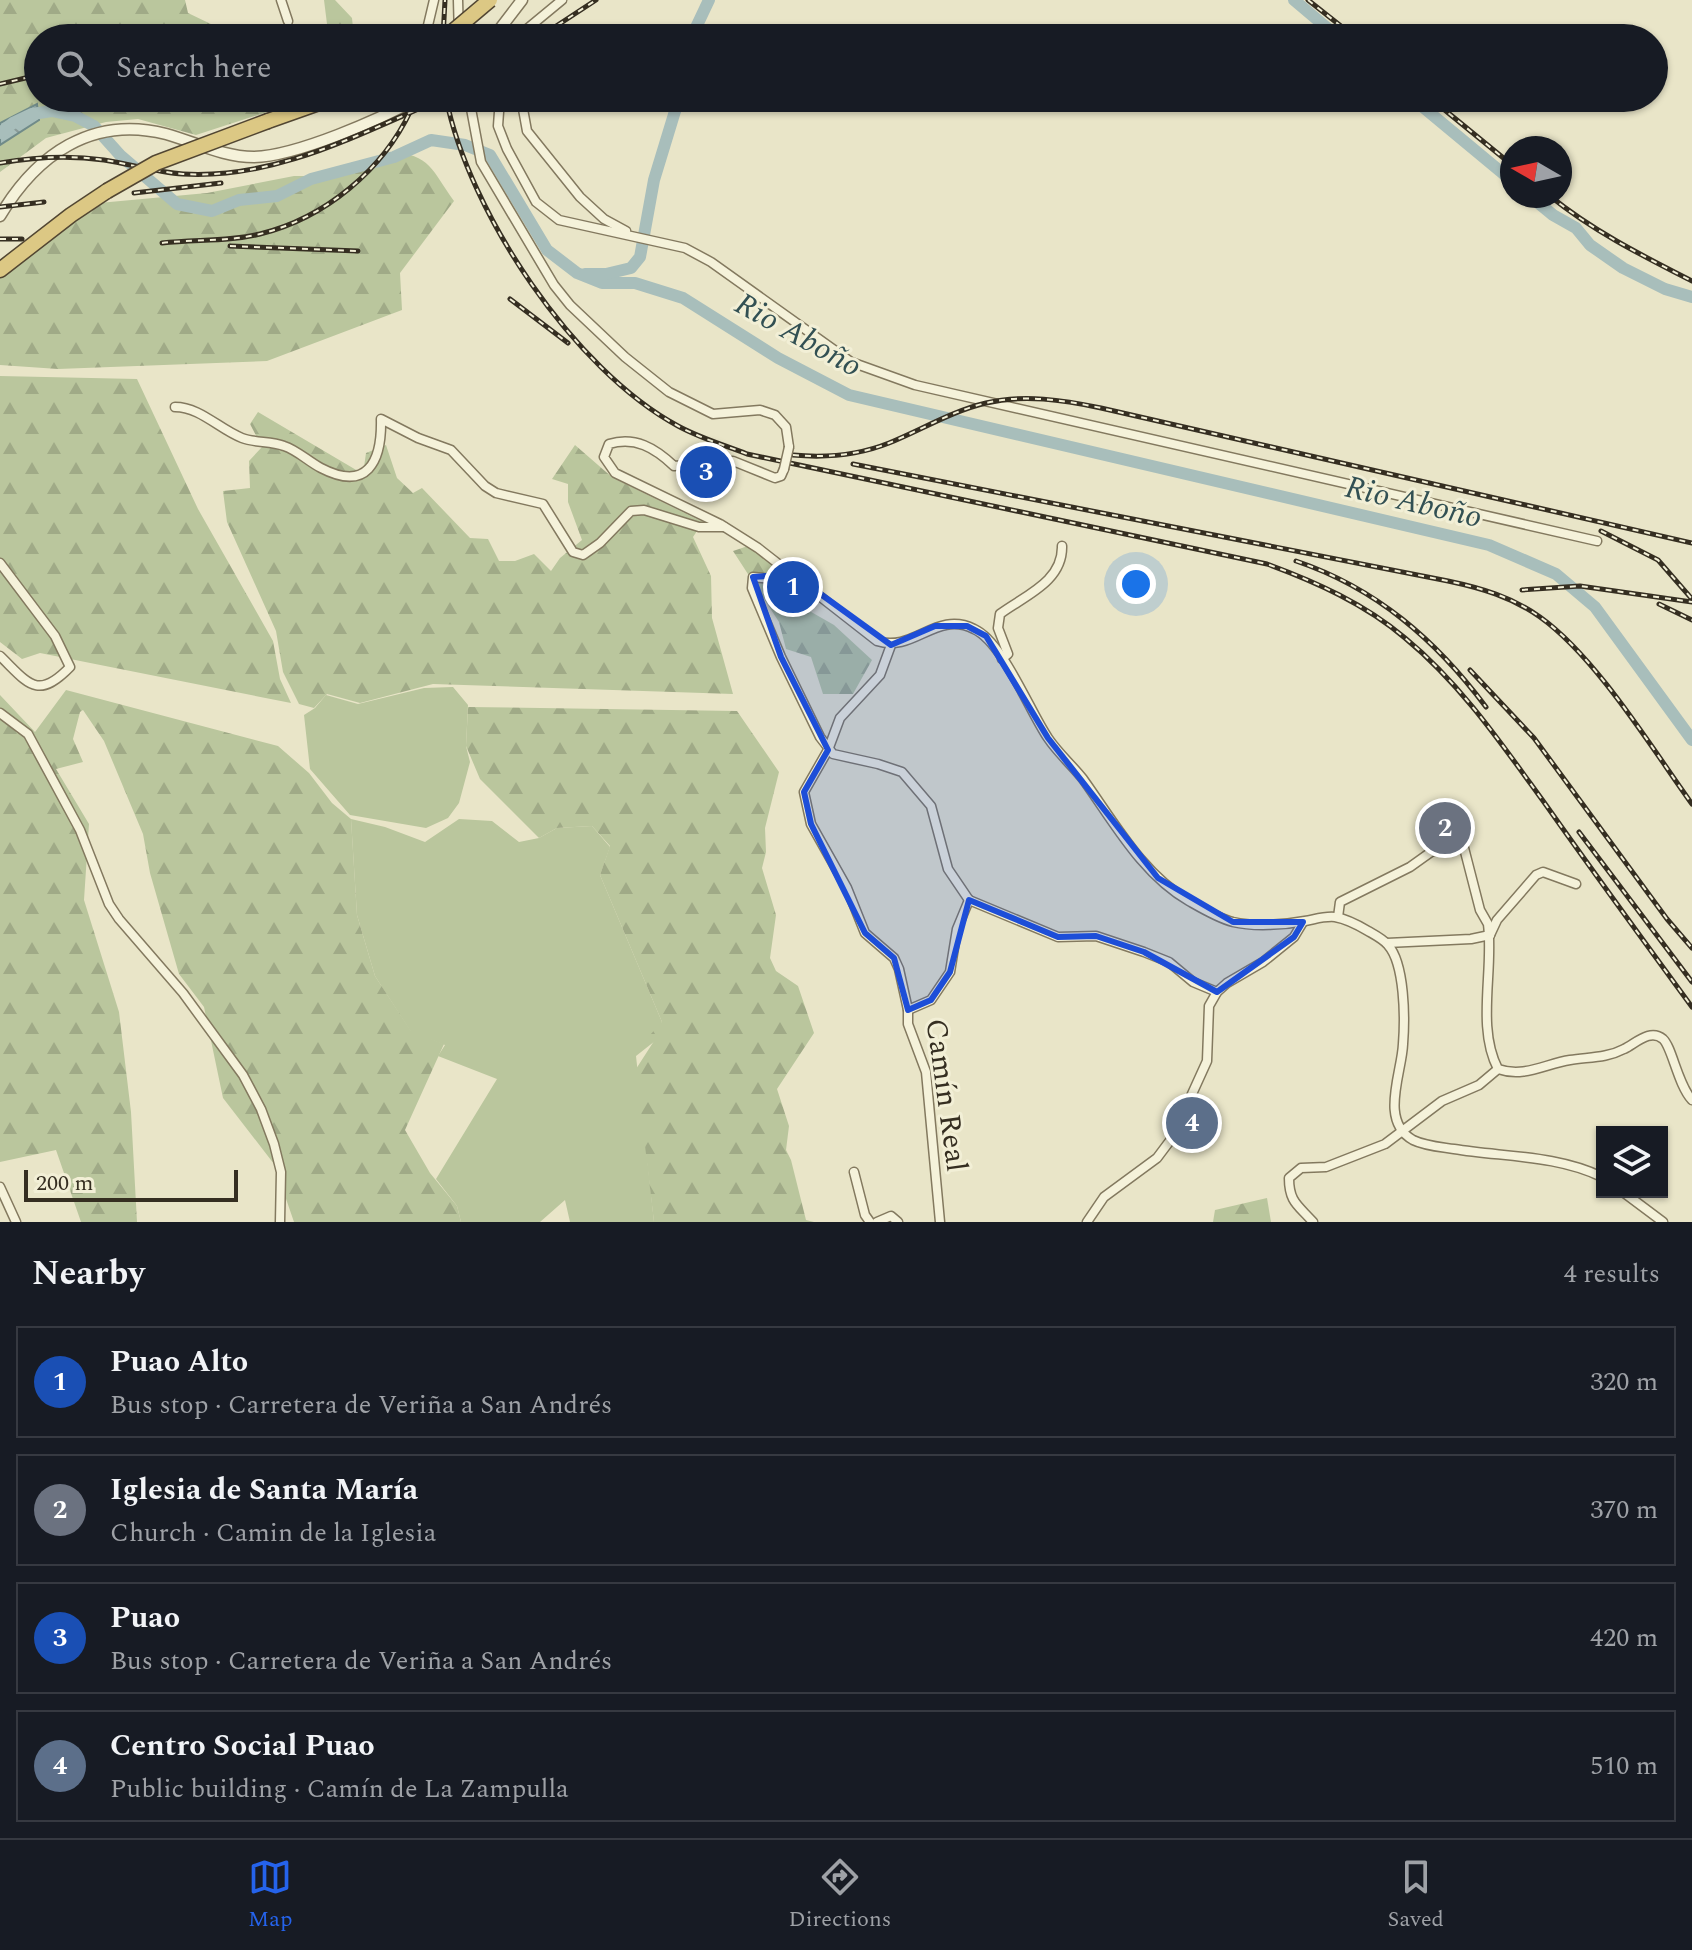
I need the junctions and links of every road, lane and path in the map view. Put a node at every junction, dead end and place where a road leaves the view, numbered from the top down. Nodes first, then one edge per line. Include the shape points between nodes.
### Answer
1 (281, 0) edge
2 (434, 0) edge
3 (458, 0) edge
4 (490, 0) edge
5 (522, 0) edge
6 (562, 0) edge
7 (288, 21) dead end
8 (428, 24) edge
9 (459, 24) edge
10 (462, 24) edge
11 (504, 24) edge
12 (533, 24) edge
13 (293, 112) edge
14 (382, 112) edge
15 (472, 112) edge
16 (499, 112) edge
17 (524, 112) edge
18 (0, 216) edge
19 (638, 236) junction
20 (0, 270) edge
21 (175, 407) dead end
22 (724, 527) junction
23 (1597, 541) dead end
24 (1062, 546) dead end
25 (0, 563) edge
26 (793, 574) junction
27 (891, 645) junction
28 (0, 656) edge
29 (1002, 659) junction
30 (0, 713) edge
31 (828, 750) junction
32 (1576, 884) dead end
33 (969, 900) junction
34 (1338, 917) junction
35 (1303, 922) junction
36 (1490, 935) junction
37 (1387, 943) junction
38 (1217, 992) junction
39 (908, 1010) junction
40 (1498, 1069) junction
41 (1692, 1100) edge
42 (1404, 1132) junction
43 (854, 1172) dead end
44 (1596, 1174) edge
45 (0, 1187) edge
46 (1631, 1198) edge
47 (16, 1222) edge
48 (280, 1222) edge
49 (870, 1222) edge
50 (877, 1222) edge
51 (898, 1222) edge
52 (940, 1222) edge
53 (1087, 1222) edge
54 (1313, 1222) edge
55 (1663, 1222) edge

1 - 7 street
2 - 8 street
3 - 9 street
4 - 10 highway, bridge
5 - 11 street
6 - 12 street
13 - 20 highway, bridge via 156,163 71,215
14 - 18 street via 277,155 228,155 149,130 92,136 67,144 40,163
15 - 22 street, bridge via 481,162 570,305 669,392 713,414 760,410 775,415 786,427 789,447 781,476 775,478 733,461 674,466 659,451 638,442 609,444 604,457 615,473
16 - 19 street via 507,149 536,202 559,220
17 - 19 street via 527,131 580,197 604,219
19 - 23 street via 711,262 851,362 915,385
21 - 22 street via 187,407 240,437 283,445 350,478 365,474 377,458 381,419 451,450 496,493 543,504 573,552 583,555 631,511 699,527
22 - 26 street
24 - 29 street via 1062,559 1041,589 1000,614 998,628 1008,654
25 - 28 street via 55,636 70,667 54,684 36,686
26 - 27 street via 877,641
26 - 31 street via 782,580 753,577 752,588
27 - 29 street via 935,626 967,626 986,636
27 - 31 street via 880,675 840,718
29 - 35 street via 1048,738 1158,878 1186,900 1233,922
30 - 48 street via 28,734 80,830 119,919 183,993 243,1075 274,1144 281,1172
31 - 33 street via 902,772 931,806 948,869
31 - 39 street via 804,792 811,824 865,933 894,958
32 - 36 street via 1543,872 1536,875
33 - 38 street via 1058,937 1096,936 1157,957
33 - 39 street, Camín Real via 957,929 950,972 931,1000
34 - 35 street
34 - 36 street via 1340,902 1462,840
34 - 37 street
35 - 38 street via 1294,937
36 - 37 street
36 - 40 street via 1489,1027
37 - 42 street via 1397,959 1403,1005 1404,1046 1395,1111
38 - 53 street via 1209,1006 1207,1061 1172,1138 1157,1158 1104,1197
39 - 52 street, Camín Real via 926,1072
40 - 41 street via 1523,1073 1566,1060 1609,1056 1654,1035 1666,1042
40 - 42 street via 1413,1120
42 - 44 street via 1428,1145 1551,1161
42 - 54 street via 1326,1167 1301,1168 1289,1178 1289,1192
43 - 49 street
45 - 47 street
46 - 55 street
50 - 51 street via 891,1216

